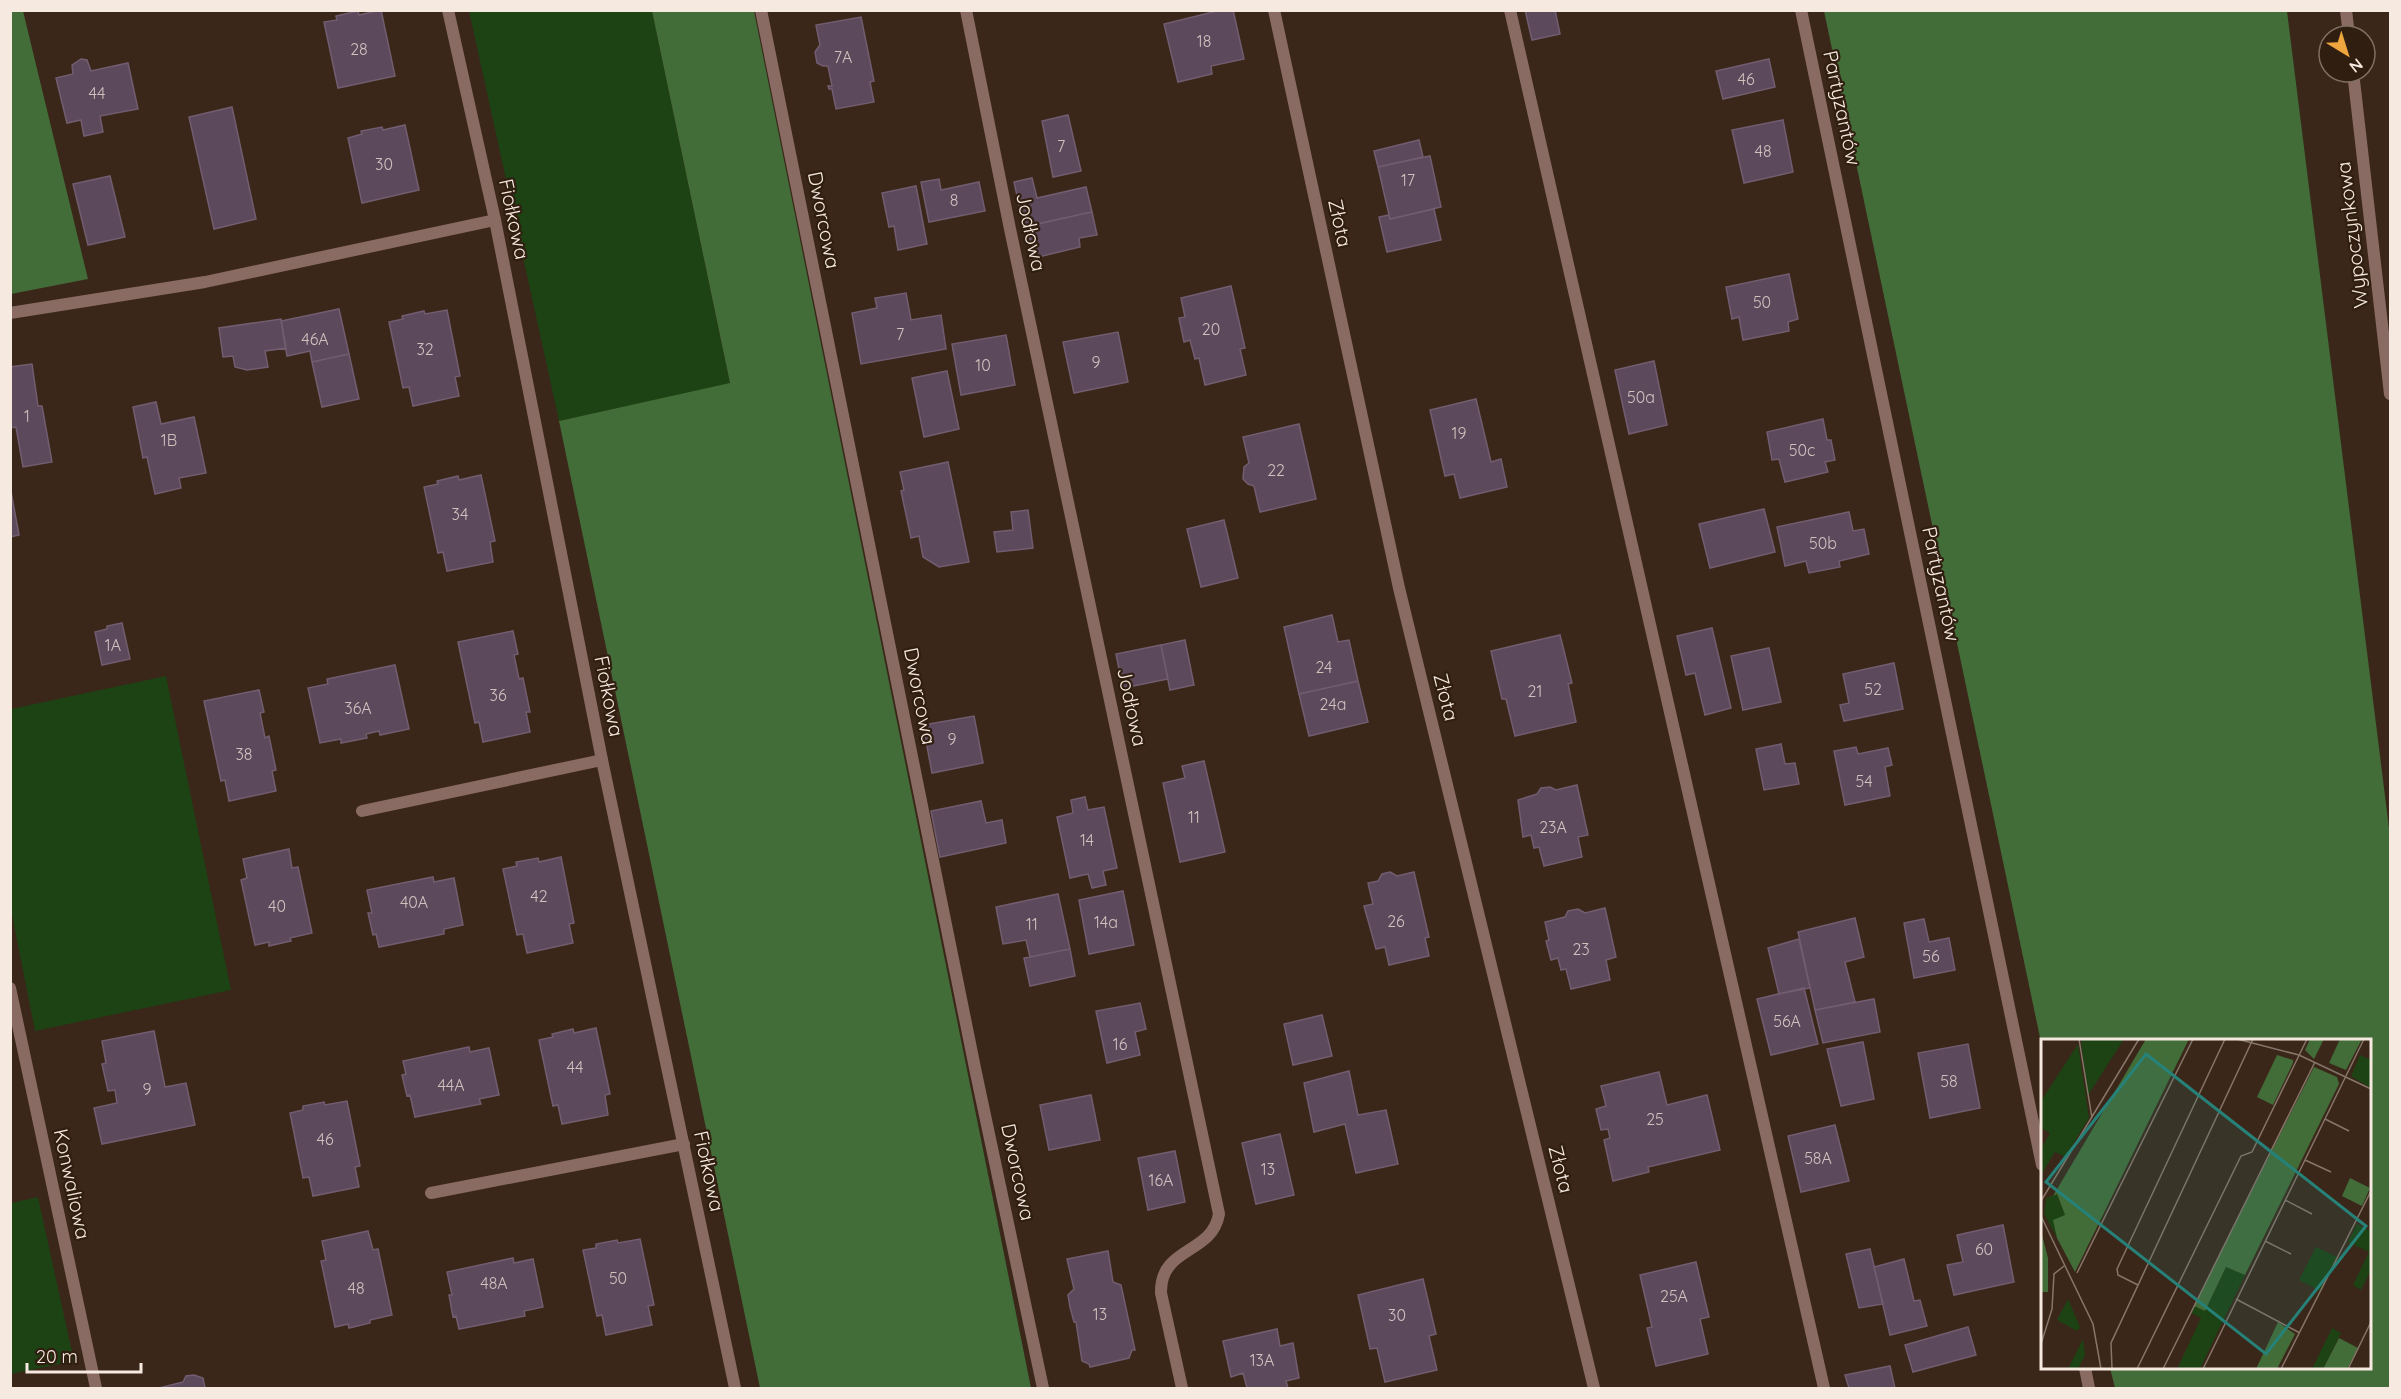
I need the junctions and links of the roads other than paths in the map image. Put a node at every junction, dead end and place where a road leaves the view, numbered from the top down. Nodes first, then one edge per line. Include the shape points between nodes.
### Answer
1 (448, 10) edge
2 (761, 10) edge
3 (966, 10) edge
4 (1274, 10) edge
5 (1510, 10) edge
6 (1801, 10) edge
7 (2354, 84) edge
8 (495, 220) junction
9 (10, 313) edge
10 (2391, 394) edge
11 (602, 760) junction
12 (362, 811) dead end
13 (10, 988) edge
14 (684, 1143) junction
15 (2041, 1155) edge
16 (431, 1193) dead end
17 (2085, 1369) edge
18 (96, 1389) edge
19 (735, 1389) edge
20 (1043, 1389) edge
21 (1182, 1389) edge
22 (1594, 1389) edge
23 (1824, 1389) edge
24 (2089, 1389) edge

1 - 8 street, Fiołkowa
2 - 20 street, Dworcowa
3 - 21 street, Jodłowa via 1219,1214 1215,1229 1167,1267 1161,1282
4 - 22 street, Złota via 1400,588
5 - 23 street
6 - 15 street, Partyzantów
7 - 10 street, Wypoczynkowa
8 - 9 street via 205,282
8 - 11 street, Fiołkowa
11 - 12 street
11 - 14 street, Fiołkowa
13 - 18 street, Konwaliowa
14 - 16 street
14 - 19 street, Fiołkowa
17 - 24 street

